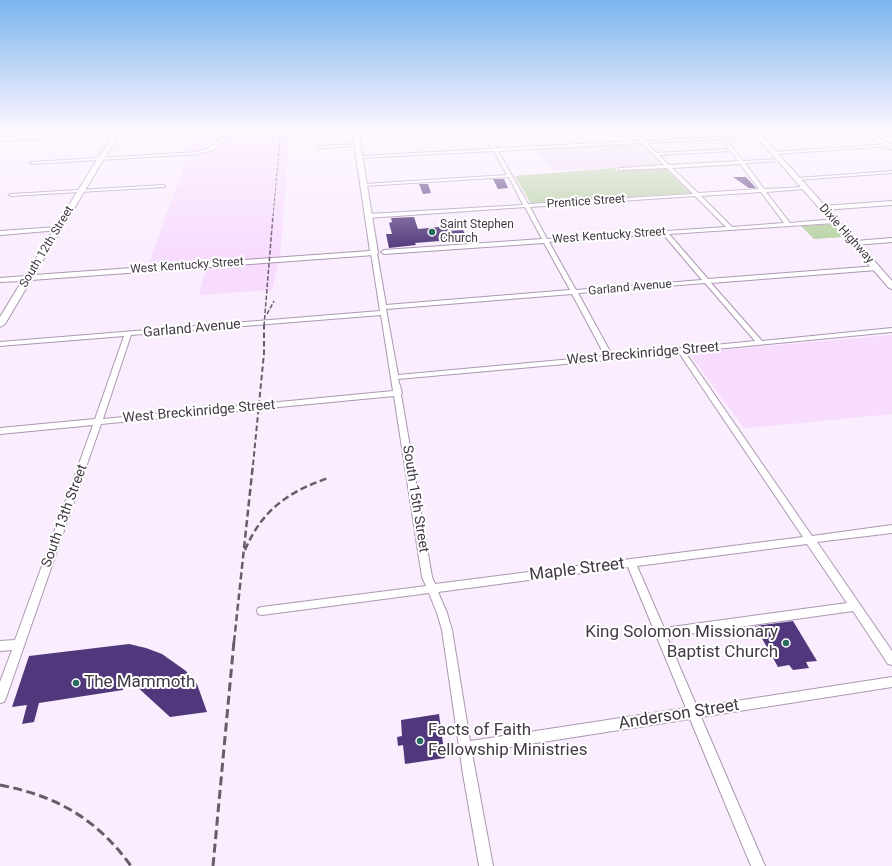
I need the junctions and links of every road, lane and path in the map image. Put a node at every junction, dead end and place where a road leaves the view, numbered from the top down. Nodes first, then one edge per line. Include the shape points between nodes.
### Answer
1 (94, 169) edge
2 (361, 169) edge
3 (506, 169) edge
4 (672, 169) edge
5 (747, 169) edge
6 (788, 169) edge
7 (892, 172) edge
8 (510, 176) junction
9 (797, 179) junction
10 (364, 184) junction
11 (163, 186) dead end
12 (804, 188) junction
13 (762, 190) junction
14 (81, 191) junction
15 (11, 195) dead end
16 (698, 195) junction
17 (892, 203) edge
18 (526, 206) junction
19 (823, 208) junction
20 (368, 216) junction
21 (835, 221) junction
22 (788, 224) junction
23 (730, 228) junction
24 (58, 229) junction
25 (666, 232) junction
26 (0, 233) edge
27 (892, 240) edge
28 (545, 241) junction
29 (855, 243) junction
30 (384, 252) dead end
31 (374, 253) junction
32 (877, 268) junction
33 (28, 278) junction
34 (0, 280) edge
35 (707, 282) junction
36 (892, 286) edge
37 (574, 292) junction
38 (383, 310) junction
39 (0, 324) edge
40 (892, 330) edge
41 (128, 335) junction
42 (760, 343) junction
43 (0, 344) edge
44 (681, 351) junction
45 (610, 358) junction
46 (395, 377) junction
47 (398, 393) junction
48 (98, 422) junction
49 (0, 431) edge
50 (892, 530) edge
51 (810, 540) junction
52 (631, 563) junction
53 (432, 589) junction
54 (855, 606) junction
55 (262, 611) dead end
56 (661, 633) junction
57 (18, 644) junction
58 (0, 646) edge
59 (892, 660) edge
60 (892, 682) edge
61 (0, 698) edge
62 (694, 713) junction
63 (466, 748) junction
64 (486, 866) edge
65 (758, 866) edge

1 - 14 street, South 12th Street
2 - 10 street, South 15th Street
3 - 8 street
4 - 16 street
5 - 13 street
6 - 9 street, Dixie Highway
7 - 9 street
8 - 10 street
8 - 18 street
9 - 12 street, Dixie Highway
10 - 20 street, South 15th Street
11 - 14 street
12 - 13 street, Prentice Street
12 - 19 street, Dixie Highway
13 - 16 street, Prentice Street
13 - 22 street
14 - 15 street
14 - 24 street, South 12th Street
16 - 18 street, Prentice Street
16 - 23 street
17 - 19 street
18 - 20 street, Prentice Street
18 - 28 street
19 - 21 street, Dixie Highway
20 - 31 street, South 15th Street
21 - 22 street, West Kentucky Street
21 - 29 street, Dixie Highway
22 - 23 street, West Kentucky Street
23 - 25 street, West Kentucky Street
24 - 26 street
24 - 33 street, South 12th Street
25 - 28 street, West Kentucky Street
25 - 35 street
27 - 29 street
28 - 30 street, West Kentucky Street
28 - 37 street
29 - 32 street, Dixie Highway
31 - 33 street, West Kentucky Street
31 - 38 street, South 15th Street
32 - 35 street, Garland Avenue
32 - 36 street, Dixie Highway
33 - 34 street, West Kentucky Street
33 - 39 street, South 12th Street
35 - 37 street, Garland Avenue
35 - 42 street
37 - 38 street, Garland Avenue
37 - 45 street
38 - 41 street, Garland Avenue
38 - 46 street, South 15th Street
40 - 42 street, West Breckinridge Street
41 - 43 street, Garland Avenue
41 - 48 street, South 13th Street
42 - 44 street, West Breckinridge Street
44 - 45 street, West Breckinridge Street
44 - 51 street
45 - 46 street, West Breckinridge Street
46 - 47 street, South 15th Street
47 - 48 street, West Breckinridge Street
47 - 53 street, South 15th Street via 421,543 427,577
48 - 49 street, West Breckinridge Street
48 - 57 street, South 13th Street via 80,478
50 - 51 street, Maple Street
51 - 52 street, Maple Street
51 - 54 street
52 - 53 street, Maple Street
52 - 56 street
53 - 55 street, Maple Street
53 - 63 street, South 15th Street via 447,630
54 - 56 street
54 - 59 street
56 - 62 street
57 - 58 street
57 - 61 street, South 13th Street
60 - 62 street, Anderson Street
62 - 63 street, Anderson Street
62 - 65 street
63 - 64 street, South 15th Street

